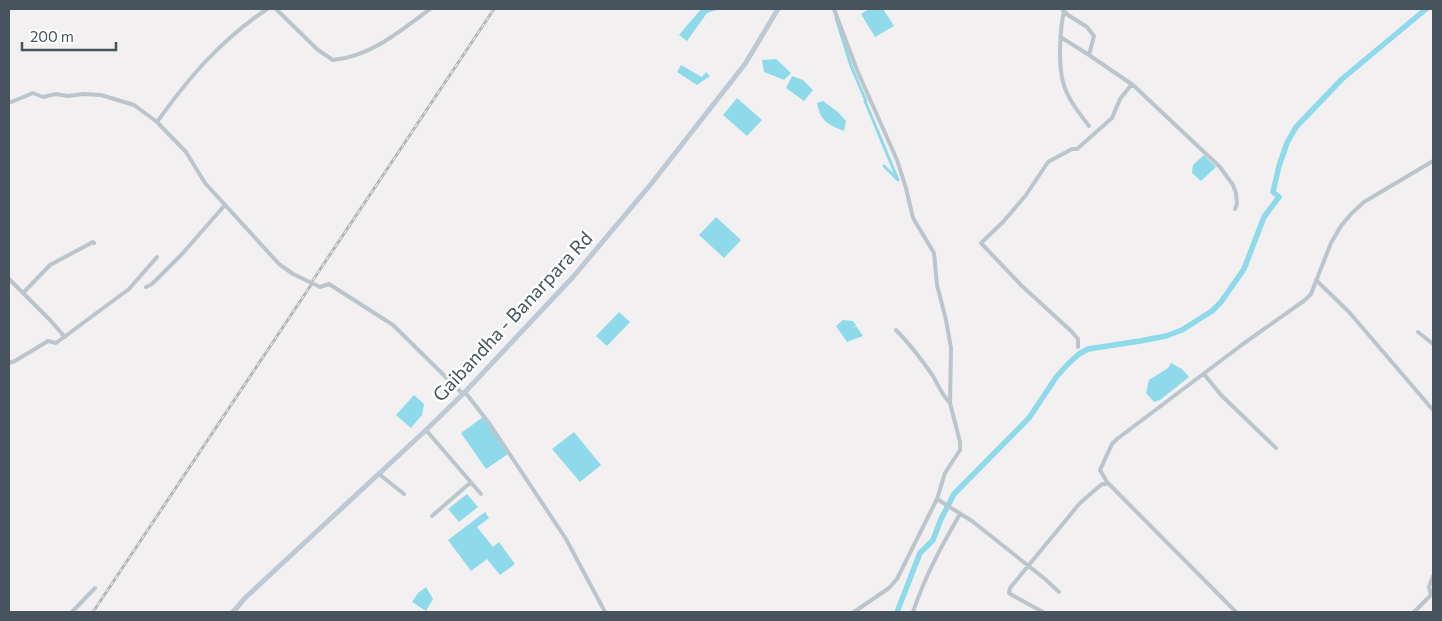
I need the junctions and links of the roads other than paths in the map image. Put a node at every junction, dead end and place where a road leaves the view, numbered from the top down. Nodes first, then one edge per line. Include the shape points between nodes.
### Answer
1 (267, 9) edge
2 (276, 9) edge
3 (430, 9) edge
4 (778, 9) edge
5 (1063, 10) edge
6 (835, 11) edge
7 (1062, 38) junction
8 (1089, 56) junction
9 (1132, 84) junction
10 (9, 103) edge
11 (702, 120) junction
12 (157, 122) junction
13 (706, 125) dead end
14 (1089, 126) dead end
15 (1433, 161) edge
16 (225, 205) junction
17 (1235, 209) dead end
18 (94, 243) dead end
19 (157, 257) dead end
20 (9, 280) edge
21 (1316, 280) junction
22 (146, 287) dead end
23 (23, 293) junction
24 (896, 330) dead end
25 (1418, 332) dead end
26 (65, 337) junction
27 (1433, 344) edge
28 (1078, 347) dead end
29 (9, 363) edge
30 (1204, 374) junction
31 (464, 393) junction
32 (950, 403) junction
33 (1433, 410) edge
34 (426, 430) junction
35 (1276, 448) dead end
36 (379, 474) junction
37 (1107, 482) junction
38 (470, 483) junction
39 (404, 494) dead end
40 (481, 494) dead end
41 (938, 499) junction
42 (959, 513) junction
43 (432, 516) dead end
44 (1029, 565) junction
45 (1433, 576) edge
46 (95, 588) dead end
47 (1059, 592) dead end
48 (72, 612) edge
49 (233, 612) edge
50 (605, 612) edge
51 (854, 612) edge
52 (913, 612) edge
53 (1043, 612) edge
54 (1236, 612) edge
55 (1414, 612) edge

1 - 12 street via 206,60
2 - 3 street via 318,50 333,60 352,57 393,36
4 - 11 main road, Gaibandha - Banarpara Rd via 745,64
5 - 7 street
5 - 8 street via 1094,36
6 - 32 street via 897,160 913,218 934,253 937,285 951,348
7 - 8 street
7 - 14 street via 1063,82 1072,103
8 - 9 street
9 - 17 street via 1220,167 1236,193
9 - 28 street via 1120,99 1112,118 1077,148 1048,162 1004,222 981,243 1071,331 1078,339
10 - 12 street via 33,93 43,97 56,94 101,96 134,105
11 - 13 street
11 - 31 main road, Gaibandha - Banarpara Rd via 635,207
12 - 16 street via 186,152 205,183
15 - 21 street via 1364,202 1351,214 1331,243
16 - 22 street via 182,254
16 - 31 street via 279,264 320,286 329,284 393,325
18 - 23 street via 50,265
19 - 26 street via 129,289
20 - 23 street
21 - 30 street via 1305,300
21 - 33 street via 1349,312
23 - 26 street
24 - 32 street
25 - 27 street
26 - 29 street via 56,343 48,341
30 - 35 street
30 - 37 street via 1112,444 1100,470
31 - 34 main road, Gaibandha - Banarpara Rd
31 - 50 street via 566,539
32 - 41 street via 960,450 945,473
34 - 36 main road, Gaibandha - Banarpara Rd
34 - 38 street
36 - 39 street
36 - 49 main road, Gaibandha - Banarpara Rd
37 - 44 street via 1080,503
37 - 54 street
38 - 40 street
38 - 43 street
41 - 42 street
41 - 51 street via 897,579
42 - 44 street
42 - 52 street via 934,559
44 - 47 street
44 - 53 street via 1013,583 1009,593
45 - 55 street via 1430,595
46 - 48 street

